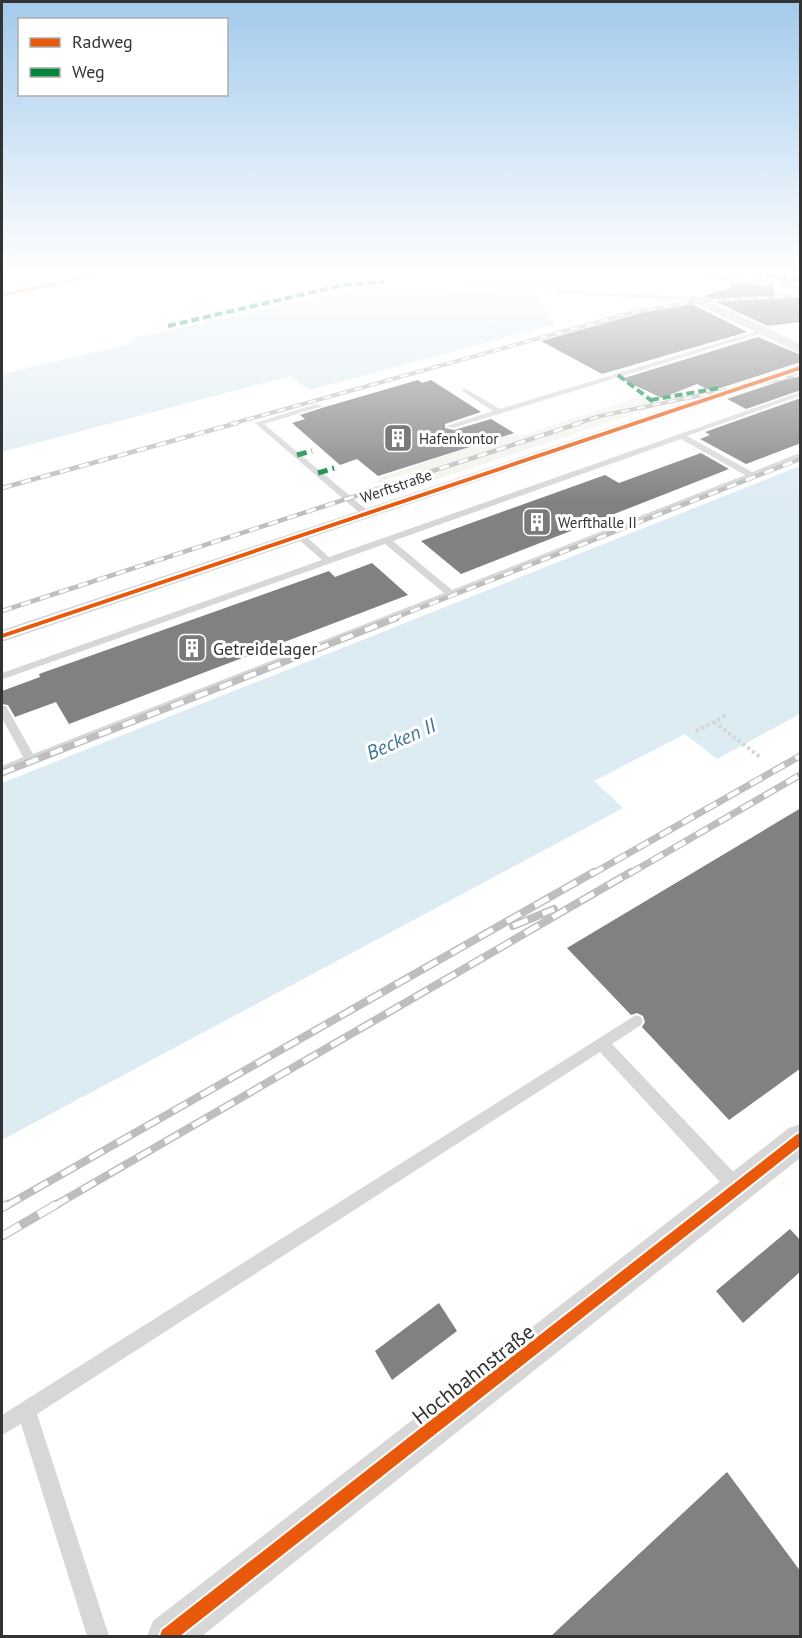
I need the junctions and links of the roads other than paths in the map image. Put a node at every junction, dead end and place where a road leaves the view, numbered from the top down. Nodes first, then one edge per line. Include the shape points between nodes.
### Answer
1 (702, 350) edge
2 (801, 368) edge
3 (464, 390) dead end
4 (801, 394) edge
5 (319, 406) dead end
6 (498, 411) junction
7 (450, 426) dead end
8 (681, 436) junction
9 (801, 456) edge
10 (752, 475) junction
11 (364, 513) junction
12 (299, 535) junction
13 (386, 540) junction
14 (327, 560) junction
15 (450, 593) junction
16 (2, 636) edge
17 (2, 676) edge
18 (2, 709) edge
19 (30, 759) junction
20 (2, 770) edge
21 (636, 1021) dead end
22 (602, 1043) junction
23 (801, 1139) edge
24 (738, 1189) junction
25 (26, 1410) junction
26 (2, 1426) edge
27 (98, 1636) edge
28 (168, 1636) edge

1 - 6 lane
2 - 11 street, Werftstraße
3 - 6 lane
4 - 8 lane
5 - 11 lane via 259,423
6 - 7 lane
8 - 10 lane
8 - 13 lane
9 - 10 lane
10 - 15 lane
11 - 12 street, Werftstraße
12 - 14 lane
12 - 16 street, Werftstraße
13 - 14 lane
13 - 15 lane
14 - 17 lane
15 - 19 lane
18 - 19 lane
19 - 20 lane
21 - 22 lane
22 - 24 lane
22 - 25 lane
23 - 24 street, Hochbahnstraße
24 - 28 street, Hochbahnstraße
25 - 26 lane
25 - 27 lane

